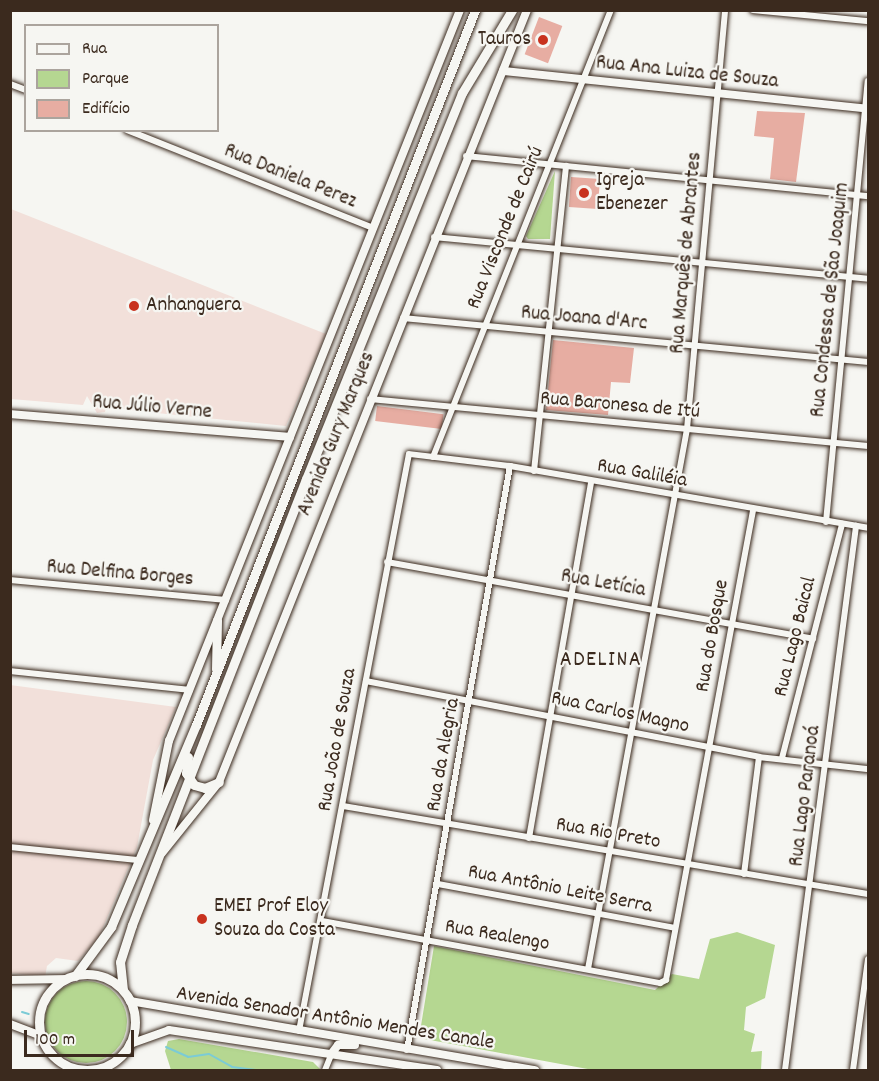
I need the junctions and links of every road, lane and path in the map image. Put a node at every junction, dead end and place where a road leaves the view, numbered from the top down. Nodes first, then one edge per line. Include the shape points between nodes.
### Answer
1 (460, 10) edge
2 (475, 10) edge
3 (512, 10) edge
4 (527, 10) edge
5 (611, 10) edge
6 (725, 10) edge
7 (753, 10) edge
8 (868, 21) edge
9 (503, 71) junction
10 (582, 81) junction
11 (868, 81) edge
12 (718, 94) junction
13 (867, 109) edge
14 (132, 132) edge
15 (466, 156) junction
16 (549, 164) junction
17 (566, 166) junction
18 (711, 181) junction
19 (858, 195) junction
20 (868, 196) edge
21 (373, 228) junction
22 (433, 236) junction
23 (518, 245) junction
24 (557, 249) junction
25 (702, 263) junction
26 (849, 277) junction
27 (868, 279) edge
28 (403, 318) junction
29 (485, 326) junction
30 (549, 332) junction
31 (695, 346) junction
32 (842, 360) junction
33 (868, 362) edge
34 (369, 399) junction
35 (453, 407) junction
36 (10, 414) edge
37 (540, 415) junction
38 (687, 429) junction
39 (290, 437) junction
40 (833, 443) junction
41 (868, 446) edge
42 (409, 454) joint
43 (433, 457) junction
44 (510, 466) junction
45 (534, 471) junction
46 (591, 482) junction
47 (671, 497) junction
48 (753, 510) junction
49 (826, 522) junction
50 (842, 524) junction
51 (856, 526) junction
52 (868, 528) edge
53 (387, 562) junction
54 (10, 580) edge
55 (491, 581) junction
56 (572, 596) junction
57 (225, 600) junction
58 (652, 610) junction
59 (217, 620) junction
60 (732, 624) junction
61 (813, 639) junction
62 (10, 672) edge
63 (216, 675) junction
64 (366, 681) junction
65 (190, 690) junction
66 (470, 700) junction
67 (551, 715) junction
68 (196, 725) junction
69 (629, 734) junction
70 (710, 748) junction
71 (759, 757) junction
72 (782, 758) junction
73 (827, 763) junction
74 (868, 769) edge
75 (189, 780) junction
76 (219, 782) junction
77 (343, 806) junction
78 (449, 824) junction
79 (151, 833) junction
80 (529, 838) junction
81 (10, 847) edge
82 (609, 851) junction
83 (158, 858) junction
84 (139, 860) junction
85 (686, 865) junction
86 (744, 874) junction
87 (438, 884) junction
88 (811, 884) junction
89 (868, 894) edge
90 (597, 914) junction
91 (322, 921) junction
92 (675, 928) junction
93 (429, 940) junction
94 (868, 959) edge
95 (588, 969) junction
96 (70, 977) junction
97 (10, 980) edge
98 (666, 980) joint
99 (123, 990) junction
100 (130, 1001) junction
101 (10, 1024) edge
102 (299, 1031) junction
103 (41, 1036) junction
104 (368, 1043) junction
105 (130, 1044) junction
106 (407, 1050) junction
107 (332, 1053) junction
108 (58, 1060) junction
109 (397, 1062) junction
110 (92, 1070) edge
111 (59, 1071) edge
112 (325, 1071) edge
113 (437, 1071) edge
114 (535, 1071) edge
115 (784, 1071) edge
116 (853, 1071) edge

1 - 21 main road, Avenida Gury Marques
2 - 63 main road, Avenida Gury Marques
3 - 75 main road, Avenida Gury Marques via 462,93
4 - 9 main road, Avenida Gury Marques
5 - 10 street, Rua Visconde de Cairú
6 - 12 street, Rua Marquês de Abrantes
7 - 8 street
9 - 10 street, Rua Ana Luiza de Souza
9 - 15 main road, Avenida Gury Marques
10 - 12 street, Rua Ana Luiza de Souza
10 - 16 street, Rua Visconde de Cairú
11 - 13 street, Rua Condessa de São Joaquim
12 - 13 street, Rua Ana Luiza de Souza
12 - 18 street, Rua Marquês de Abrantes
13 - 19 street, Rua Condessa de São Joaquim
14 - 21 street, Rua Daniela Perez
15 - 16 street
15 - 22 main road, Avenida Gury Marques
16 - 17 street
16 - 23 street, Rua Visconde de Cairú
17 - 18 street
17 - 24 street
18 - 19 street
18 - 25 street, Rua Marquês de Abrantes
19 - 20 street
19 - 26 street, Rua Condessa de São Joaquim
21 - 39 main road, Avenida Gury Marques
22 - 23 street
22 - 28 main road, Avenida Gury Marques
23 - 24 street
23 - 29 street, Rua Visconde de Cairú
24 - 25 street
24 - 30 street
25 - 26 street
25 - 31 street, Rua Marquês de Abrantes
26 - 27 street
26 - 32 street, Rua Condessa de São Joaquim
28 - 29 street, Rua Joana d'Arc
28 - 34 main road, Avenida Gury Marques
29 - 30 street, Rua Joana d'Arc
29 - 35 street, Rua Visconde de Cairú
30 - 31 street, Rua Joana d'Arc
30 - 37 street
31 - 32 street, Rua Joana d'Arc
31 - 38 street, Rua Marquês de Abrantes
32 - 33 street, Rua Joana d'Arc
32 - 40 street, Rua Condessa de São Joaquim
34 - 35 street, Rua Baronesa de Itú
34 - 76 main road, Avenida Gury Marques
35 - 37 street, Rua Baronesa de Itú
35 - 43 street, Rua Visconde de Cairú
36 - 39 street, Rua Júlio Verne
37 - 38 street, Rua Baronesa de Itú
37 - 45 street
38 - 40 street, Rua Baronesa de Itú
38 - 47 street, Rua Marquês de Abrantes
39 - 57 main road, Avenida Gury Marques
40 - 41 street, Rua Baronesa de Itú
40 - 49 street, Rua Condessa de São Joaquim
42 - 43 street, Rua Galiléia
42 - 53 street, Rua João de Souza
43 - 44 street, Rua Galiléia
44 - 45 street, Rua Galiléia
44 - 55 street, Rua da Alegria
45 - 46 street, Rua Galiléia
46 - 47 street, Rua Galiléia
46 - 56 street
47 - 48 street, Rua Galiléia
47 - 58 street, Rua Marquês de Abrantes
48 - 49 street, Rua Galiléia
48 - 60 street, Rua do Bosque
49 - 50 street, Rua Galiléia
50 - 51 street, Rua Galiléia
50 - 61 street, Rua Lago Baical
51 - 52 street, Rua Galiléia
51 - 73 street, Rua Lago Paranoá
53 - 55 street, Rua Letícia
53 - 64 street, Rua João de Souza
54 - 57 street, Rua Delfina Borges
55 - 56 street, Rua Letícia
55 - 66 street, Rua da Alegria
56 - 58 street, Rua Letícia
56 - 67 street
57 - 59 main road, Avenida Gury Marques
58 - 60 street, Rua Letícia
58 - 69 street, Rua Marquês de Abrantes
59 - 63 main road
59 - 65 main road, Avenida Gury Marques
60 - 61 street, Rua Letícia
60 - 70 street, Rua do Bosque
61 - 72 street, Rua Lago Baical
62 - 65 street
63 - 68 main road, Avenida Gury Marques
64 - 66 street, Rua Carlos Magno
64 - 77 street, Rua João de Souza
65 - 79 main road, Avenida Gury Marques via 165,755
66 - 67 street, Rua Carlos Magno
66 - 78 street, Rua da Alegria
67 - 69 street, Rua Carlos Magno
67 - 80 street
68 - 75 main road via 185,766
68 - 79 main road, Avenida Gury Marques
69 - 70 street, Rua Carlos Magno
69 - 82 street, Rua Marquês de Abrantes
70 - 71 street, Rua Carlos Magno
70 - 85 street, Rua do Bosque
71 - 72 street, Rua Carlos Magno
71 - 86 street
72 - 73 street, Rua Carlos Magno
73 - 74 street, Rua Carlos Magno
73 - 88 street, Rua Lago Paranoá
75 - 76 main road via 205,788
75 - 83 main road, Avenida Gury Marques
76 - 83 main road, Avenida Gury Marques
77 - 78 street, Rua Rio Preto
77 - 91 street, Rua João de Souza
78 - 80 street, Rua Rio Preto
78 - 87 street, Rua da Alegria
79 - 84 main road, Avenida Gury Marques
80 - 82 street, Rua Rio Preto
81 - 84 street
82 - 85 street, Rua Rio Preto
82 - 90 street, Rua Marquês de Abrantes
83 - 99 main road, Avenida Gury Marques via 120,962
84 - 96 main road, Avenida Gury Marques via 111,927
85 - 86 street, Rua Rio Preto
85 - 92 street, Rua do Bosque
86 - 88 street, Rua Rio Preto
87 - 90 street, Rua Antônio Leite Serra
87 - 93 street, Rua da Alegria
88 - 89 street, Rua Rio Preto
88 - 115 street, Rua Lago Paranoá
90 - 92 street, Rua Antônio Leite Serra
90 - 95 street, Rua Marquês de Abrantes
91 - 93 street, Rua Realengo
91 - 102 street, Rua João de Souza
92 - 98 street, Rua do Bosque
93 - 95 street, Rua Realengo
93 - 106 street, Rua da Alegria
94 - 116 street
95 - 98 street, Rua Realengo
96 - 97 main road
96 - 99 main road via 101,976
96 - 103 main road via 43,1003
99 - 100 main road
100 - 102 main road, Avenida Senador Antônio Mendes Canale
100 - 105 main road via 135,1023
101 - 103 main road
102 - 104 main road, Avenida Senador Antônio Mendes Canale
103 - 108 main road
104 - 106 main road, Avenida Senador Antônio Mendes Canale
104 - 107 main road via 338,1046
105 - 107 main road, Avenida Senador Antônio Mendes Canale via 169,1030
105 - 110 main road via 118,1059
106 - 109 main road via 404,1060
106 - 114 main road, Avenida Senador Antônio Mendes Canale
107 - 109 main road, Avenida Senador Antônio Mendes Canale
107 - 112 street
108 - 110 main road
108 - 111 main road
109 - 113 main road, Avenida Senador Antônio Mendes Canale

